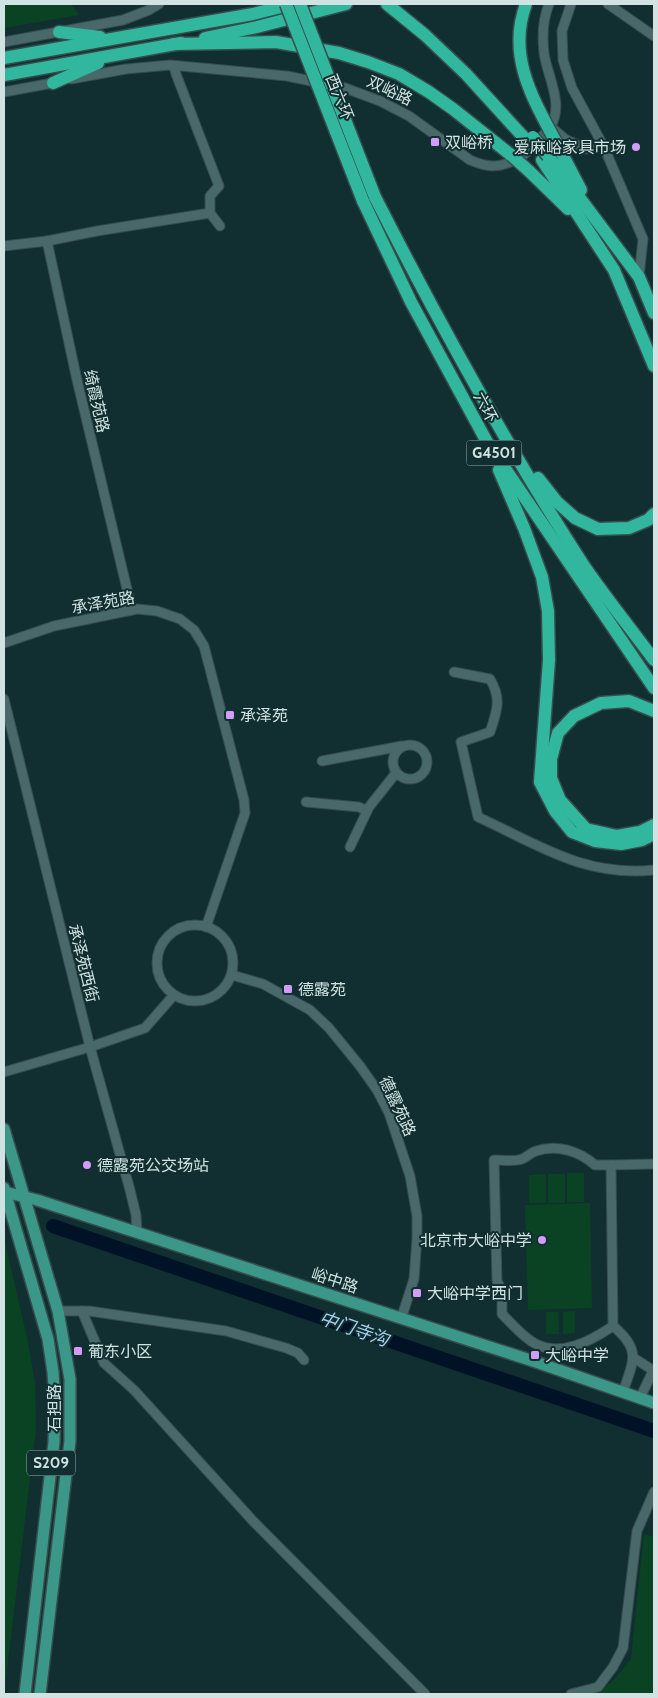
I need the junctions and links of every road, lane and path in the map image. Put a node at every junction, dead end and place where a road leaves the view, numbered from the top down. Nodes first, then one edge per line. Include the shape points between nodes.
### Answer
1 (159, 4) edge
2 (286, 4) edge
3 (293, 4) edge
4 (300, 4) edge
5 (346, 4) edge
6 (387, 4) edge
7 (399, 4) edge
8 (526, 4) edge
9 (572, 4) edge
10 (608, 4) edge
11 (549, 5) edge
12 (59, 32) junction
13 (654, 36) edge
14 (115, 38) junction
15 (4, 42) edge
16 (174, 44) junction
17 (118, 54) junction
18 (4, 58) edge
19 (174, 66) junction
20 (468, 71) junction
21 (4, 75) edge
22 (53, 82) junction
23 (4, 92) edge
24 (551, 126) junction
25 (604, 147) junction
26 (369, 199) junction
27 (210, 213) junction
28 (593, 225) junction
29 (220, 226) dead end
30 (47, 241) junction
31 (4, 246) edge
32 (639, 277) junction
33 (654, 313) edge
34 (654, 366) edge
35 (495, 423) junction
36 (487, 442) junction
37 (654, 514) edge
38 (132, 610) junction
39 (4, 642) edge
40 (654, 660) edge
41 (454, 672) dead end
42 (654, 688) edge
43 (4, 699) edge
44 (654, 711) edge
45 (405, 746) junction
46 (322, 761) dead end
47 (396, 773) junction
48 (306, 802) dead end
49 (367, 811) junction
50 (654, 824) edge
51 (654, 834) edge
52 (350, 847) dead end
53 (654, 870) edge
54 (206, 927) junction
55 (232, 975) junction
56 (174, 995) junction
57 (90, 1047) junction
58 (4, 1072) edge
59 (4, 1129) edge
60 (654, 1164) edge
61 (611, 1165) junction
62 (4, 1190) edge
63 (24, 1197) junction
64 (137, 1233) junction
65 (58, 1311) junction
66 (82, 1311) junction
67 (401, 1319) junction
68 (613, 1326) junction
69 (634, 1358) junction
70 (304, 1360) dead end
71 (654, 1371) edge
72 (623, 1392) junction
73 (640, 1398) junction
74 (654, 1403) edge
75 (654, 1492) edge
76 (25, 1694) edge
77 (40, 1694) edge
78 (425, 1694) edge
79 (571, 1694) edge

1 - 12 street via 123,20
2 - 26 highway, 西六环 / G4501, bridge
3 - 14 highway
4 - 26 highway, 西六环 / G4501, bridge
5 - 16 highway
6 - 20 highway
7 - 20 highway
8 - 28 highway, bridge via 519,35 522,65 529,89
9 - 25 street via 562,32 563,60 572,88
10 - 13 street
11 - 24 street via 543,28 544,54 556,99
12 - 14 highway
12 - 15 street
14 - 18 highway
16 - 17 highway
16 - 28 highway, bridge via 276,42 339,53 399,74 454,109
17 - 21 highway
17 - 22 highway
19 - 22 street, 双峪路 via 126,69
19 - 24 street, 双峪路 via 287,76 345,88 409,116 470,160 492,167 506,165 524,156
19 - 27 street via 219,186 210,196
20 - 28 highway via 545,158
22 - 23 street, 双峪路
24 - 25 street via 565,139 586,149
25 - 32 street via 643,239
26 - 35 highway, 六环 / G4501
26 - 36 highway, 六环 / G4501 via 411,302
27 - 29 street
27 - 30 street
28 - 32 highway
28 - 34 highway
30 - 31 street
30 - 38 street, 绮霞苑路
32 - 33 highway
35 - 37 highway via 557,502 576,518 598,529 629,528
35 - 40 highway, 六环 / G4501 via 585,567
36 - 42 highway, 六环 / G4501
36 - 51 highway via 542,577 548,612 549,660 540,782 555,811 572,832 595,841 621,844
38 - 39 street, 承泽苑路 via 54,626
38 - 54 street, 承泽苑路 via 158,611 180,619 194,630 204,646 244,800 245,813
41 - 53 street via 490,679 497,691 498,708 490,732 461,742 478,817 559,856 591,866 632,872
43 - 57 street, 承泽苑西街
44 - 50 highway via 629,701 601,703 574,716 558,733 551,759 551,778 560,800 586,829 617,836 640,832
45 - 46 street
45 - 47 street via 393,757
45 - 47 street via 416,746 424,753 427,764 422,774 412,779
47 - 49 street
48 - 49 street via 359,807
49 - 52 street
54 - 55 street via 226,940 234,963
54 - 56 street via 181,928 162,946 158,971
55 - 56 street via 226,986 206,1000 194,1001
55 - 67 street, 德露苑路 via 262,984 310,1010 329,1028 377,1090 410,1176 417,1216 414,1279
56 - 57 street via 145,1028
57 - 58 street
57 - 64 street, 承泽苑西街 via 130,1190
59 - 63 main road, 石担路 / S209
60 - 61 street
61 - 68 street
61 - 68 street via 595,1166 581,1155 564,1149 534,1152 521,1160 494,1160 497,1281 502,1291 502,1314 534,1342 545,1347 566,1348 582,1344
62 - 63 main road, 峪中路
62 - 76 main road, 石担路 / S209 via 48,1339 55,1402 54,1442
63 - 64 main road, 峪中路
63 - 65 main road, 石担路 / S209
64 - 67 main road, 峪中路
65 - 66 street
65 - 77 main road, 石担路 / S209 via 70,1379 70,1433
66 - 70 street via 226,1331 286,1348
66 - 78 street via 104,1363 134,1390 253,1521
67 - 72 main road, 峪中路
68 - 69 street via 629,1342
69 - 71 street
69 - 72 street
71 - 73 street
72 - 73 main road, 峪中路
73 - 74 main road, 峪中路
75 - 79 street via 637,1531 623,1648 598,1687

